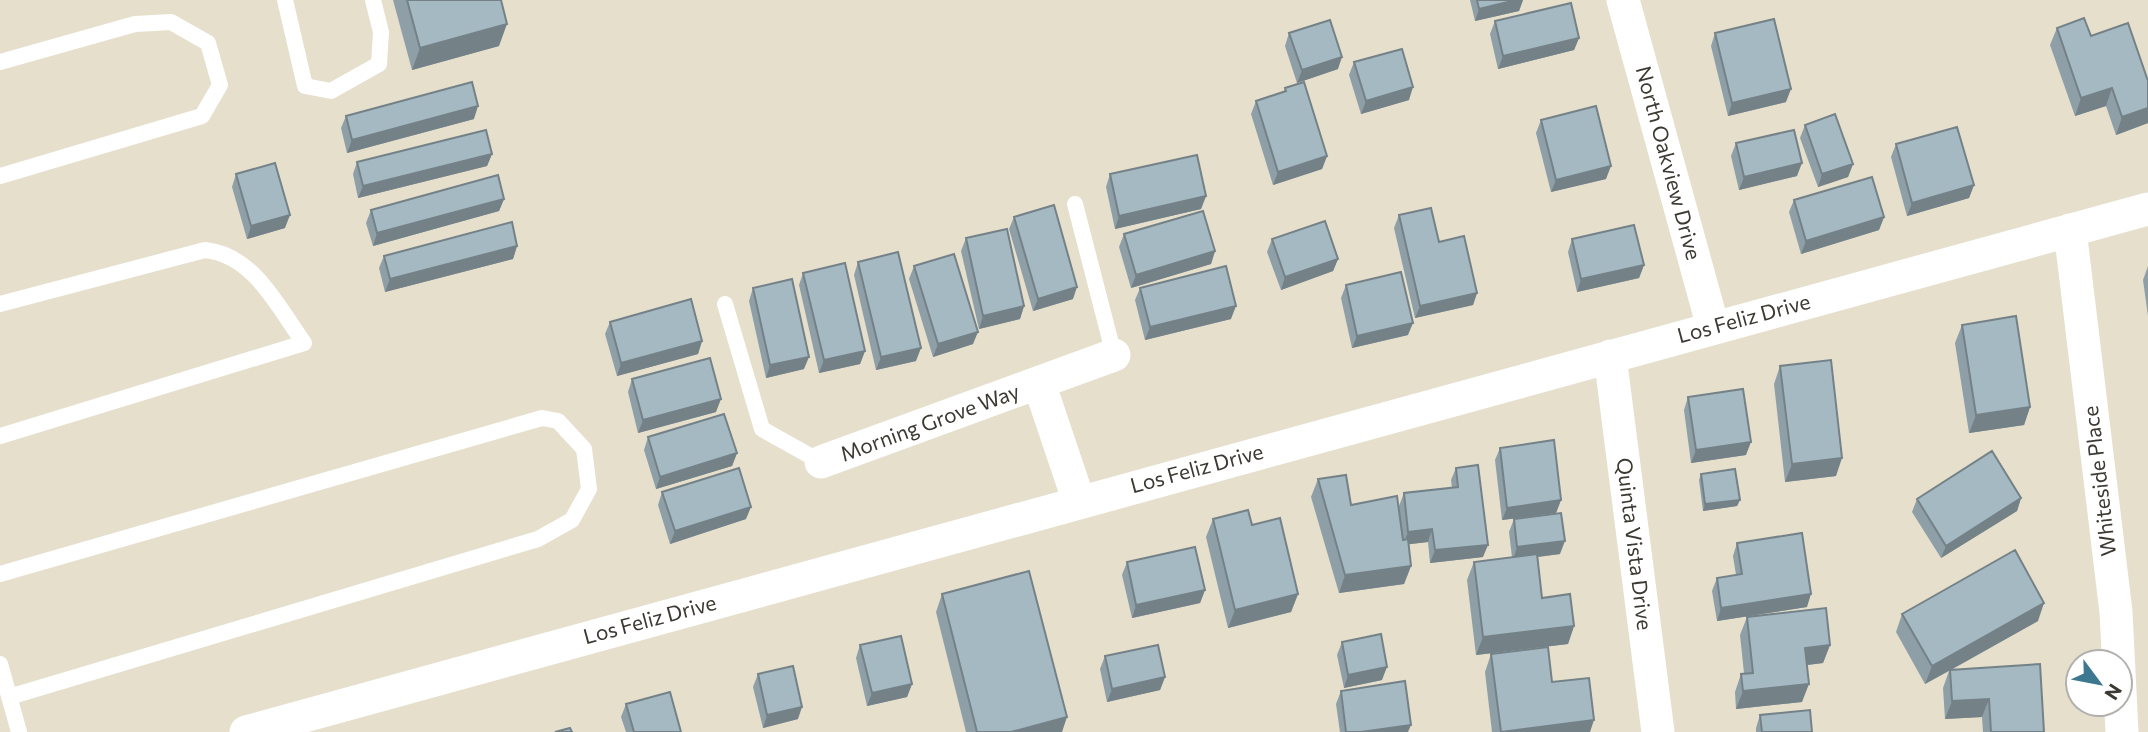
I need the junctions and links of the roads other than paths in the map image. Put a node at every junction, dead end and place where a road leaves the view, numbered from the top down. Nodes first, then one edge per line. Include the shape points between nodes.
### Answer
1 (285, 0) edge
2 (373, 0) edge
3 (1623, 0) edge
4 (0, 62) edge
5 (0, 176) edge
6 (1075, 204) dead end
7 (2148, 209) edge
8 (2070, 230) junction
9 (0, 304) edge
10 (725, 304) dead end
11 (1713, 327) junction
12 (1114, 355) joint
13 (1610, 356) junction
14 (1038, 383) junction
15 (0, 436) edge
16 (821, 462) joint
17 (1079, 502) junction
18 (0, 574) edge
19 (0, 664) edge
20 (9, 697) junction
21 (19, 732) edge
22 (246, 732) edge
23 (1658, 732) edge
24 (2122, 732) edge

1 - 2 lane via 305,86 331,91 379,64 381,32
3 - 11 street, North Oakview Drive
4 - 5 lane via 135,24 171,22 208,43 220,85 202,116
6 - 12 lane
7 - 8 street, Los Feliz Drive
8 - 11 street, Los Feliz Drive
8 - 24 street, Whiteside Place via 2116,612
9 - 15 lane via 205,250 222,252 250,269 304,343
10 - 16 lane via 762,429
11 - 13 street, Los Feliz Drive
12 - 14 street, Morning Grove Way
13 - 17 street, Los Feliz Drive
13 - 23 street, Quinta Vista Drive
14 - 16 street, Morning Grove Way
14 - 17 street, Morning Grove Way
17 - 22 street, Los Feliz Drive
18 - 20 lane via 542,418 558,421 584,449 589,489 572,520 538,539
19 - 20 lane
20 - 21 lane

